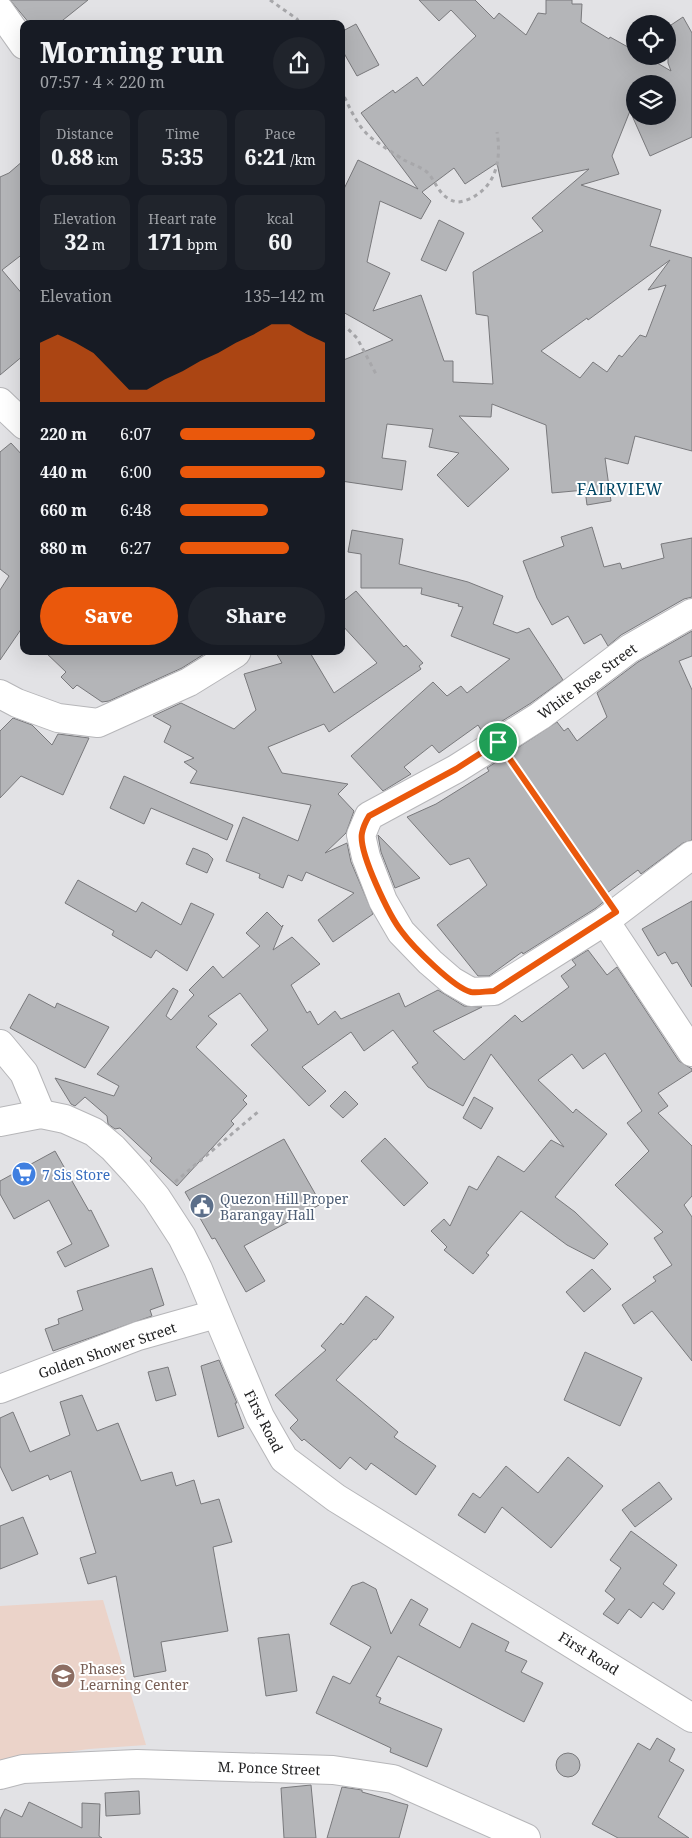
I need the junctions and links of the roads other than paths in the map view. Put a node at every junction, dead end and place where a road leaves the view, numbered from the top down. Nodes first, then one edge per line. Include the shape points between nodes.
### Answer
1 (0, 11) edge
2 (20, 39) edge
3 (0, 402) edge
4 (20, 421) edge
5 (692, 613) edge
6 (233, 655) edge
7 (0, 694) edge
8 (692, 855) edge
9 (611, 916) junction
10 (0, 1044) edge
11 (692, 1052) edge
12 (41, 1114) junction
13 (0, 1122) edge
14 (216, 1314) junction
15 (0, 1388) edge
16 (692, 1718) edge
17 (0, 1775) edge
18 (526, 1838) edge

1 - 2 street
3 - 4 street
5 - 9 street, White Rose Street via 628,649 540,716 456,769 369,816 361,835 383,901 401,932 452,981 471,992 494,991
6 - 7 street via 189,682 98,723 58,718
8 - 9 street, White Rose Street
9 - 11 street
10 - 12 street via 24,1073
12 - 13 street, First Road
12 - 14 street, First Road via 65,1119 94,1132 136,1173 182,1237
14 - 15 street, Golden Shower Street via 138,1336
14 - 16 street, First Road via 260,1416 284,1459 336,1498
17 - 18 street, M. Ponce Street via 23,1769 137,1764 333,1770 393,1779

